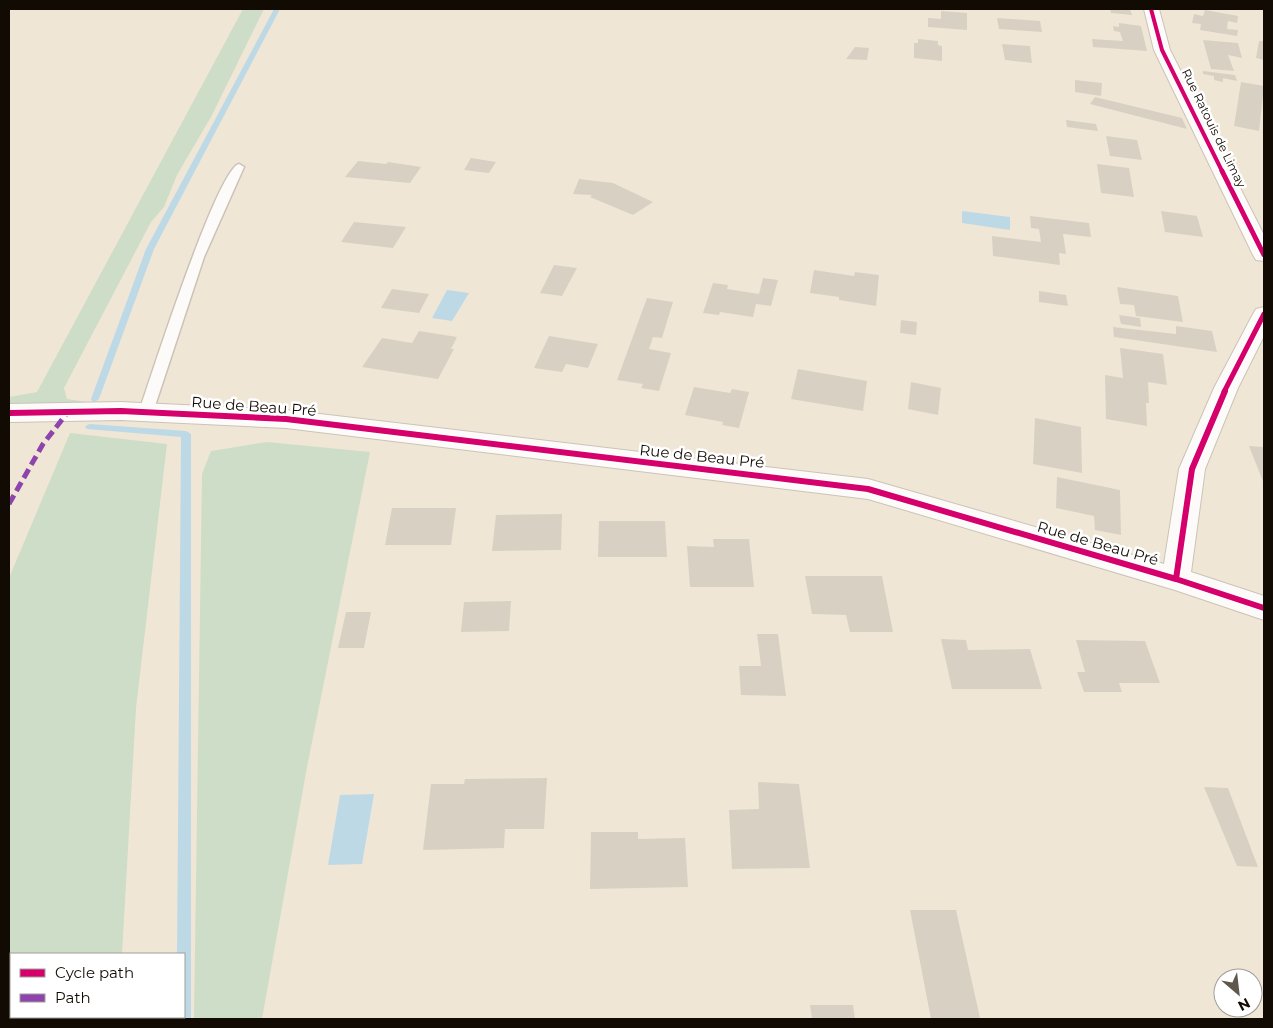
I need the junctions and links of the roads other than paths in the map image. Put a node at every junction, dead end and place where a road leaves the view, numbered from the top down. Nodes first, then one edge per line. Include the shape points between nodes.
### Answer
1 (1151, 9) edge
2 (239, 167) dead end
3 (1264, 255) edge
4 (1264, 314) edge
5 (134, 412) junction
6 (9, 413) edge
7 (1176, 579) junction
8 (1264, 608) edge

1 - 3 street, Rue Ratouis de Limay via 1162,50
2 - 5 lane via 222,198
4 - 7 street via 1226,388 1192,469
5 - 6 street, Rue de Beau Pré
5 - 7 street, Rue de Beau Pré via 286,419 778,476 868,490
7 - 8 street, Rue de Beau Pré

